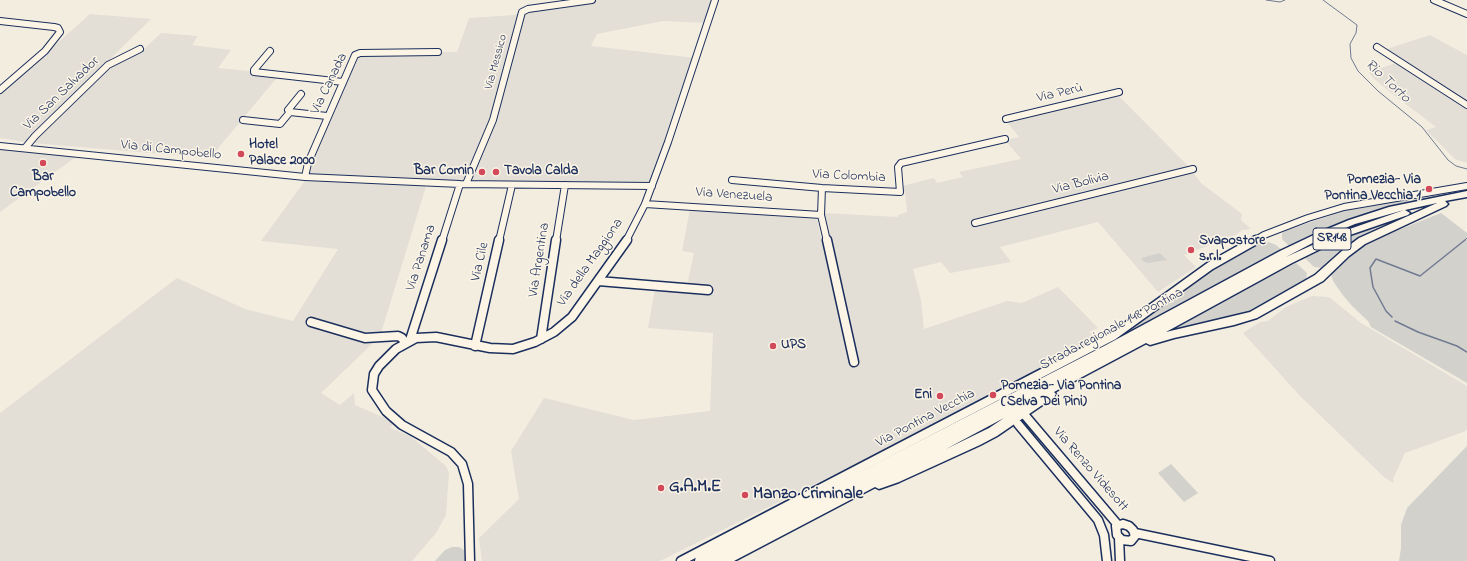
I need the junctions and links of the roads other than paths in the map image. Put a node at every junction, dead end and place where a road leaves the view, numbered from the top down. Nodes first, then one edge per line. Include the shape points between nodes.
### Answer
1 (592, 0) edge
2 (715, 0) edge
3 (1434, 0) edge
4 (1467, 14) edge
5 (0, 22) edge
6 (1377, 47) dead end
7 (140, 49) dead end
8 (270, 51) dead end
9 (438, 52) dead end
10 (343, 82) junction
11 (0, 90) edge
12 (1119, 92) dead end
13 (301, 94) dead end
14 (1467, 105) edge
15 (290, 112) junction
16 (327, 116) junction
17 (1006, 119) dead end
18 (242, 120) dead end
19 (1005, 138) dead end
20 (0, 146) edge
21 (25, 148) junction
22 (1193, 169) dead end
23 (305, 177) junction
24 (732, 180) dead end
25 (463, 184) junction
26 (512, 185) junction
27 (565, 185) junction
28 (652, 186) junction
29 (1467, 186) edge
30 (822, 188) junction
31 (1467, 194) edge
32 (1467, 201) edge
33 (645, 204) junction
34 (1443, 204) junction
35 (821, 215) junction
36 (1372, 219) junction
37 (974, 223) dead end
38 (1286, 257) junction
39 (598, 281) junction
40 (708, 290) dead end
41 (311, 322) dead end
42 (541, 339) junction
43 (407, 341) junction
44 (476, 346) junction
45 (1116, 354) junction
46 (854, 362) dead end
47 (1073, 376) junction
48 (1023, 413) junction
49 (1015, 422) junction
50 (1040, 433) junction
51 (853, 492) junction
52 (1118, 524) junction
53 (1135, 533) junction
54 (1119, 538) junction
55 (470, 561) edge
56 (681, 561) edge
57 (701, 561) edge
58 (721, 561) edge
59 (1107, 561) edge
60 (1120, 561) edge
61 (1270, 561) edge

1 - 25 street, Via Messico via 522,12 493,120
2 - 28 street, Via della Maggiona
3 - 4 street
5 - 11 street via 54,27 60,32 45,51
6 - 14 street
7 - 21 street, Via San Salvador via 108,65
8 - 10 street via 254,72
9 - 10 street, Via Canada via 357,53
10 - 16 street, Via Canada
12 - 17 street, Via Perù
13 - 15 street via 288,110
15 - 16 street
15 - 18 street via 279,124
16 - 23 street, Via Canada
19 - 30 street, Via Colombia via 901,163 898,167 900,192
20 - 21 street, Via di Campobello
21 - 23 street, Via di Campobello
22 - 37 street, Via Bolivia
23 - 25 street, Via di Campobello
24 - 30 street, Via Colombia
25 - 26 street, Via di Campobello
25 - 43 street, Via Panama
26 - 27 street, Via di Campobello
26 - 44 street, Via Cile
27 - 28 street, Via di Campobello
27 - 42 street, Via Argentina
28 - 33 street, Via della Maggiona
29 - 56 street, Via Pontina Vecchia via 1344,208 1269,233 1204,270 1113,336
30 - 35 street
31 - 36 highway via 1424,202
32 - 34 highway
33 - 35 street, Via Venezuela
33 - 39 street, Via della Maggiona via 629,236
34 - 36 highway
34 - 45 highway via 1362,241 1319,278 1253,315 1166,336
35 - 46 street
36 - 38 highway, Strada regionale 148 Pontina / SR148 via 1344,234
38 - 45 highway, Strada regionale 148 Pontina / SR148
38 - 57 highway, Strada regionale 148 Pontina / SR148
39 - 40 street
39 - 42 street, Via della Maggiona via 569,320
41 - 43 street via 364,338 398,336
42 - 44 street, Via della Maggiona via 508,350
43 - 44 street, Via della Maggiona via 428,336
43 - 55 street, Via della Maggiona via 378,366 373,377 372,390 394,418 451,452 462,464 468,484
45 - 47 highway, Strada regionale 148 Pontina / SR148
47 - 48 highway
47 - 51 highway, Strada regionale 148 Pontina / SR148
48 - 49 highway
48 - 50 street, Via Renzo Videsott
49 - 50 street, Via Renzo Videsott
49 - 51 highway via 896,478
49 - 59 street, Via Renzo Videsott via 1098,520 1105,538
50 - 52 street, Via Renzo Videsott
51 - 58 highway, Strada regionale 148 Pontina / SR148
52 - 53 street, Via Renzo Videsott via 1130,526
52 - 54 street, Via Renzo Videsott via 1116,532
53 - 54 street via 1134,540 1131,541 1126,542
53 - 61 street, Via Renzo Videsott
54 - 60 street, Via Renzo Videsott

